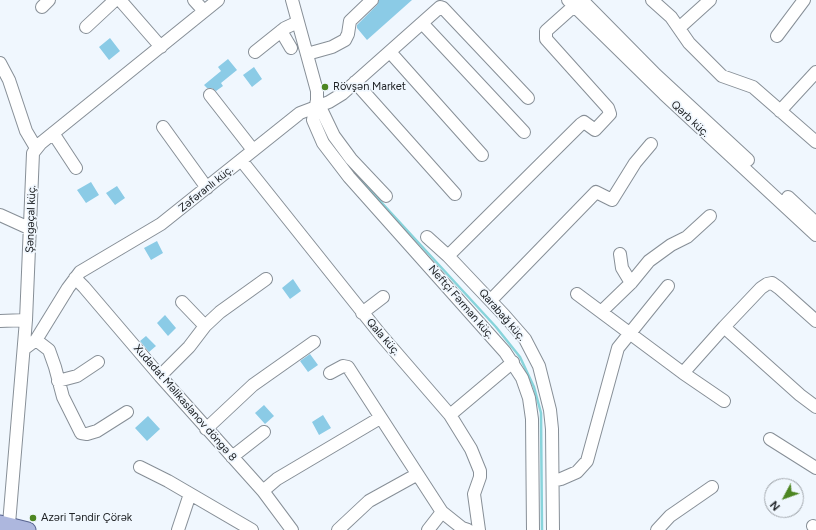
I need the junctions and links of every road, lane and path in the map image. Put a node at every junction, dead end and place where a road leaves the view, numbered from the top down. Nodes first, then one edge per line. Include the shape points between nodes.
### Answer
1 (115, 0) edge
2 (120, 0) edge
3 (194, 0) edge
4 (218, 0) edge
5 (372, 0) edge
6 (652, 0) edge
7 (710, 0) edge
8 (804, 0) edge
9 (575, 2) edge
10 (295, 3) edge
11 (204, 11) junction
12 (298, 22) junction
13 (422, 23) junction
14 (86, 27) dead end
15 (679, 28) junction
16 (281, 31) junction
17 (777, 36) dead end
18 (160, 47) junction
19 (291, 48) dead end
20 (255, 52) dead end
21 (390, 52) junction
22 (307, 54) junction
23 (0, 62) edge
24 (816, 72) edge
25 (356, 82) junction
26 (210, 95) dead end
27 (528, 98) dead end
28 (316, 106) junction
29 (780, 111) junction
30 (163, 127) dead end
31 (524, 132) dead end
32 (53, 133) junction
33 (816, 142) edge
34 (651, 144) dead end
35 (36, 148) junction
36 (253, 150) junction
37 (482, 156) dead end
38 (241, 160) junction
39 (76, 168) dead end
40 (207, 188) junction
41 (455, 194) dead end
42 (386, 196) dead end
43 (0, 215) edge
44 (710, 216) dead end
45 (816, 223) edge
46 (31, 229) junction
47 (816, 234) edge
48 (427, 237) dead end
49 (620, 254) dead end
50 (448, 256) junction
51 (75, 278) junction
52 (266, 279) dead end
53 (631, 283) junction
54 (668, 286) dead end
55 (577, 294) dead end
56 (383, 297) dead end
57 (490, 300) junction
58 (182, 302) dead end
59 (602, 311) junction
60 (362, 313) junction
61 (26, 320) junction
62 (0, 321) edge
63 (816, 321) edge
64 (205, 326) junction
65 (724, 327) junction
66 (629, 333) junction
67 (36, 340) junction
68 (314, 342) dead end
69 (24, 349) junction
70 (98, 362) dead end
71 (513, 362) junction
72 (683, 372) junction
73 (330, 373) dead end
74 (160, 376) junction
75 (58, 381) junction
76 (724, 401) dead end
77 (816, 407) edge
78 (127, 412) dead end
79 (450, 415) junction
80 (380, 418) junction
81 (206, 429) junction
82 (264, 432) dead end
83 (770, 439) dead end
84 (232, 458) junction
85 (140, 467) dead end
86 (816, 468) edge
87 (416, 475) junction
88 (553, 481) junction
89 (712, 486) dead end
90 (262, 491) junction
91 (190, 494) junction
92 (442, 512) junction
93 (4, 524) edge
94 (28, 530) edge
95 (178, 530) edge
96 (252, 530) edge
97 (292, 530) edge
98 (338, 530) edge
99 (428, 530) edge
100 (468, 530) edge
101 (480, 530) edge
102 (533, 530) edge
103 (553, 530) edge
104 (657, 530) edge

1 - 14 street
2 - 18 street
3 - 11 street
4 - 11 street
5 - 22 street via 350,21 345,40 332,47
6 - 15 street
7 - 15 street
8 - 17 street
9 - 45 street, Qərb küç.
9 - 47 street, Qərb küç. via 664,94
9 - 50 street via 546,30 546,39 608,108 610,114 595,130 583,122
10 - 12 street
11 - 18 street
12 - 16 street
12 - 22 street
13 - 21 street, Zəfəranlı küç.
13 - 27 street, Zəfəranlı küç. via 437,8 443,8
13 - 31 street
15 - 29 street via 689,43 722,76 753,87
16 - 19 street
16 - 20 street
18 - 32 street
21 - 25 street, Zəfəranlı küç.
21 - 37 street
22 - 28 street via 317,91
23 - 35 street via 9,80 26,131
24 - 29 street
25 - 28 street, Zəfəranlı küç. via 335,99
25 - 41 street
26 - 36 street
28 - 36 street, Zəfəranlı küç. via 289,121
28 - 42 street via 322,111 350,160
28 - 71 street, Neftçi Fərman küç. via 314,126 330,154
29 - 33 street
30 - 40 street
32 - 35 street
32 - 39 street
34 - 57 street via 635,163 612,200 596,192
35 - 46 street, Şəngəçal küç. via 32,162
36 - 38 street, Zəfəranlı küç.
38 - 40 street, Zəfəranlı küç.
38 - 60 street, Qala küç.
40 - 51 street, Zəfəranlı küç. via 156,227 86,268
43 - 46 street
44 - 53 street via 687,237 650,261
46 - 61 street, Şəngəçal küç.
48 - 50 street, Qarabağ küç.
49 - 53 street via 622,268
50 - 57 street, Qarabağ küç.
51 - 67 street, Zəfəranlı küç.
51 - 74 street, Xudadat Məlikaslanov döngə 8
52 - 64 street
53 - 59 street
54 - 66 street
55 - 59 street
56 - 60 street
57 - 88 street, Qarabağ küç. via 525,339 539,366 550,410
58 - 64 street
59 - 66 street
60 - 79 street, Qala küç.
61 - 62 street
61 - 69 street, Şəngəçal küç.
63 - 65 street via 772,284 761,288
64 - 74 street via 189,347
65 - 72 street
65 - 77 street
66 - 72 street
66 - 88 street via 616,353 587,461 577,472
67 - 69 street, Zəfəranlı küç.
67 - 75 street via 48,350
68 - 81 street via 254,385
69 - 93 street, Şəngəçal küç.
70 - 75 street via 77,376
71 - 79 street
71 - 102 street, Neftçi Fərman küç. via 525,387 532,419
72 - 76 street
73 - 80 street via 343,366 348,367
74 - 81 street, Xudadat Məlikaslanov döngə 8
75 - 78 street via 81,433 97,431
79 - 101 street, Qala küç. via 471,448 480,471 474,494
80 - 87 street
80 - 90 street via 277,479
81 - 84 street, Xudadat Məlikaslanov döngə 8
82 - 84 street
83 - 86 street
84 - 90 street, Xudadat Məlikaslanov döngə 8
85 - 91 street
87 - 92 street
87 - 98 street via 369,501
88 - 103 street, Qarabağ küç.
89 - 104 street via 670,516
90 - 97 street, Xudadat Məlikaslanov döngə 8
91 - 95 street
91 - 96 street
92 - 99 street
92 - 100 street
93 - 94 main road

